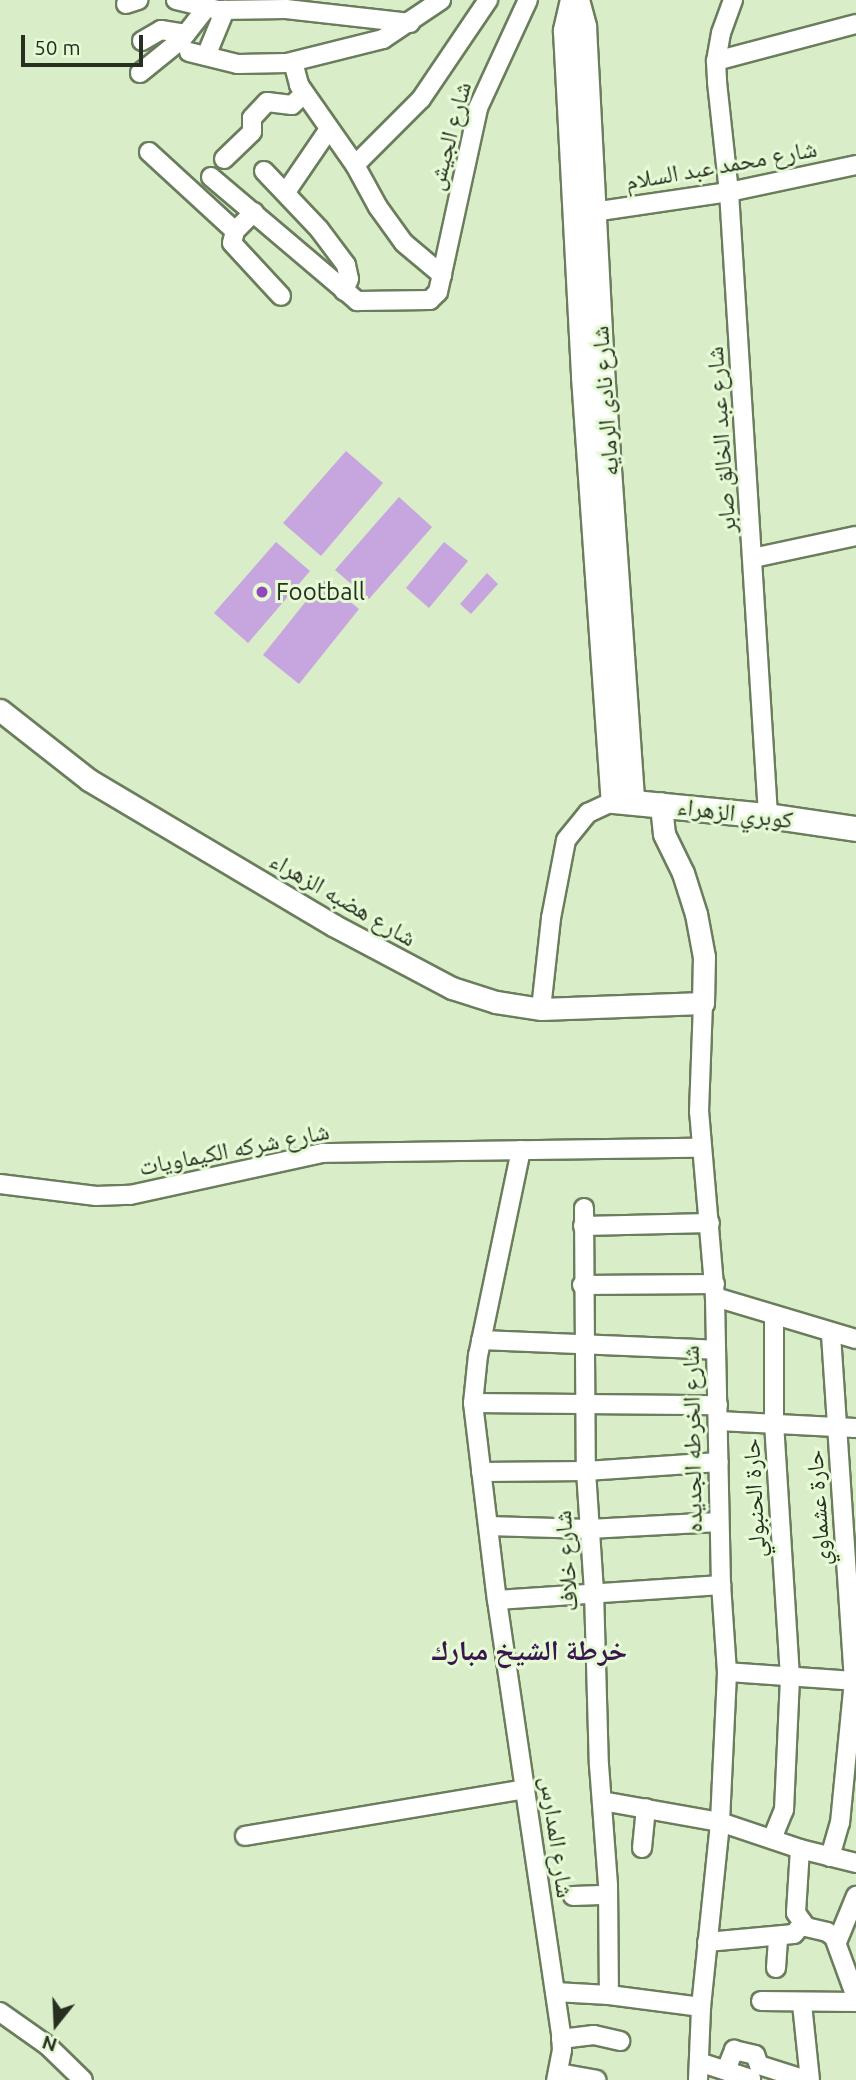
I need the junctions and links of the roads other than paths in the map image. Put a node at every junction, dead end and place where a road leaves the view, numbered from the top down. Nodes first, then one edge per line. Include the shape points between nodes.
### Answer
1 (176, 0) edge
2 (488, 0) edge
3 (527, 0) edge
4 (575, 0) edge
5 (733, 0) edge
6 (431, 3) edge
7 (245, 5) edge
8 (216, 8) junction
9 (410, 23) junction
10 (856, 24) edge
11 (186, 34) junction
12 (142, 41) dead end
13 (716, 61) junction
14 (293, 62) junction
15 (140, 73) dead end
16 (304, 94) junction
17 (329, 129) junction
18 (149, 152) dead end
19 (224, 159) dead end
20 (355, 165) junction
21 (856, 165) edge
22 (264, 171) dead end
23 (211, 177) dead end
24 (286, 192) junction
25 (729, 192) junction
26 (254, 212) junction
27 (593, 212) junction
28 (235, 231) junction
29 (440, 283) junction
30 (281, 296) dead end
31 (351, 296) junction
32 (856, 537) edge
33 (753, 558) junction
34 (0, 710) edge
35 (623, 801) junction
36 (661, 803) junction
37 (768, 811) junction
38 (855, 829) edge
39 (703, 1003) junction
40 (541, 1009) junction
41 (702, 1148) junction
42 (521, 1150) junction
43 (0, 1184) edge
44 (710, 1223) junction
45 (582, 1285) junction
46 (715, 1290) junction
47 (774, 1316) junction
48 (831, 1333) junction
49 (856, 1339) edge
50 (481, 1340) junction
51 (586, 1344) junction
52 (716, 1350) junction
53 (473, 1403) junction
54 (586, 1403) junction
55 (718, 1413) junction
56 (774, 1423) junction
57 (838, 1426) junction
58 (856, 1428) edge
59 (719, 1462) junction
60 (586, 1471) junction
61 (481, 1472) junction
62 (719, 1522) junction
63 (488, 1526) junction
64 (589, 1529) junction
65 (721, 1585) junction
66 (594, 1591) junction
67 (497, 1600) junction
68 (727, 1672) junction
69 (790, 1677) junction
70 (855, 1681) edge
71 (525, 1789) junction
72 (601, 1801) junction
73 (646, 1808) junction
74 (720, 1822) junction
75 (245, 1836) dead end
76 (772, 1839) junction
77 (642, 1848) dead end
78 (800, 1849) junction
79 (830, 1857) junction
80 (856, 1863) edge
81 (608, 1895) junction
82 (573, 1896) dead end
83 (856, 1896) edge
84 (802, 1924) junction
85 (778, 1936) junction
86 (708, 1942) junction
87 (844, 1945) edge
88 (776, 1968) dead end
89 (555, 1992) junction
90 (609, 1995) junction
91 (856, 2000) edge
92 (761, 2001) dead end
93 (802, 2004) junction
94 (701, 2007) junction
95 (0, 2012) edge
96 (561, 2039) junction
97 (620, 2041) dead end
98 (699, 2062) junction
99 (726, 2070) junction
100 (780, 2075) edge
101 (556, 2077) edge
102 (751, 2079) edge
103 (83, 2080) edge
104 (596, 2080) edge
105 (698, 2080) edge
106 (808, 2080) edge

1 - 8 street
2 - 20 street via 421,99
3 - 29 street, شارع الجيش via 478,107
4 - 27 main road, شارع نادى الرمايه via 583,19
4 - 35 main road, شارع نادى الرمايه via 566,31 584,377
5 - 13 street
6 - 9 street
7 - 8 street
7 - 9 street
8 - 11 street
8 - 14 street via 197,54 238,64
9 - 14 street via 383,39
10 - 13 street
11 - 12 street via 161,30
11 - 15 street
13 - 25 street, شارع عبد الخالق صابر
14 - 16 street
16 - 17 street
16 - 19 street via 292,104 267,102 252,118 252,132
17 - 20 street
17 - 24 street
18 - 28 street
20 - 29 street via 378,207
21 - 25 street, شارع محمد عبد السلام
22 - 24 street
23 - 26 street
24 - 31 street via 346,265
25 - 27 street, شارع محمد عبد السلام
25 - 33 street, شارع عبد الخالق صابر
26 - 28 street
26 - 31 street
27 - 35 main road, شارع نادى الرمايه
28 - 30 street via 234,248
29 - 31 street via 430,300
32 - 33 street
33 - 37 street, شارع عبد الخالق صابر
34 - 40 street, شارع هضبه الزهراء via 89,780 332,925 452,988 496,1002
35 - 36 main road, كوبري الزهراء
35 - 40 street via 588,813 566,840
36 - 37 main road, كوبري الزهراء
36 - 39 street, شارع الخرطه الجديده via 664,834 696,914 704,957
37 - 38 main road, كوبري الزهراء
39 - 40 street, شارع هضبه الزهراء
39 - 41 street, شارع الخرطه الجديده via 699,1075
41 - 42 street, شارع شركه الكيماويات
41 - 44 street, شارع الخرطه الجديده
42 - 43 street, شارع شركه الكيماويات via 323,1153 130,1195 96,1196
42 - 50 street
44 - 45 street, شارع خلاف via 584,1217
44 - 46 street, شارع الخرطه الجديده
45 - 46 street
45 - 51 street, شارع خلاف
46 - 47 street
46 - 52 street, شارع الخرطه الجديده
47 - 48 street
47 - 56 street, حارة الحنبولي
48 - 49 street
48 - 57 street, حارة عشماوي
50 - 51 street
50 - 53 street
51 - 52 street
51 - 54 street, شارع خلاف
52 - 55 street, شارع الخرطه الجديده
53 - 54 street
53 - 61 street
54 - 55 street
54 - 60 street, شارع خلاف
55 - 56 street
55 - 59 street, شارع الخرطه الجديده
56 - 57 street
56 - 69 street, حارة الحنبولي
57 - 58 street
57 - 70 street, حارة عشماوي
59 - 60 street
59 - 62 street, شارع الخرطه الجديده
60 - 61 street
60 - 64 street, شارع خلاف
61 - 63 street
62 - 64 street
62 - 65 street, شارع الخرطه الجديده
63 - 64 street
63 - 67 street
64 - 66 street, شارع خلاف
65 - 66 street
65 - 68 street, شارع الخرطه الجديده
66 - 67 street
66 - 72 street, شارع خلاف
67 - 71 street, شارع المدارس
68 - 69 street
68 - 74 street, شارع الخرطه الجديده
69 - 70 street
69 - 76 street, حارة الحنبولي via 784,1811
70 - 79 street, حارة عشماوي via 840,1822
71 - 75 street
71 - 89 street, شارع المدارس
72 - 73 street
72 - 81 street, شارع خلاف
73 - 74 street
73 - 77 street
74 - 76 street
74 - 86 street, شارع الخرطه الجديده
76 - 78 street
78 - 79 street
78 - 84 street via 796,1913
79 - 80 street
81 - 82 street
81 - 90 street, شارع خلاف
83 - 87 street
84 - 85 street via 794,1934
84 - 87 street via 827,1931
85 - 86 street
85 - 88 street
86 - 94 street, شارع الخرطه الجديده
87 - 91 street
89 - 90 street
89 - 96 street, شارع المدارس
90 - 94 street
91 - 93 street
92 - 93 street
93 - 106 street
94 - 98 street, شارع الخرطه الجديده
95 - 103 street via 47,2045
96 - 97 street via 594,2035
96 - 101 street, شارع المدارس
98 - 99 street
98 - 105 street, شارع الخرطه الجديده
99 - 100 street via 733,2050 755,2055 759,2065
99 - 102 street
100 - 106 street
101 - 104 street

